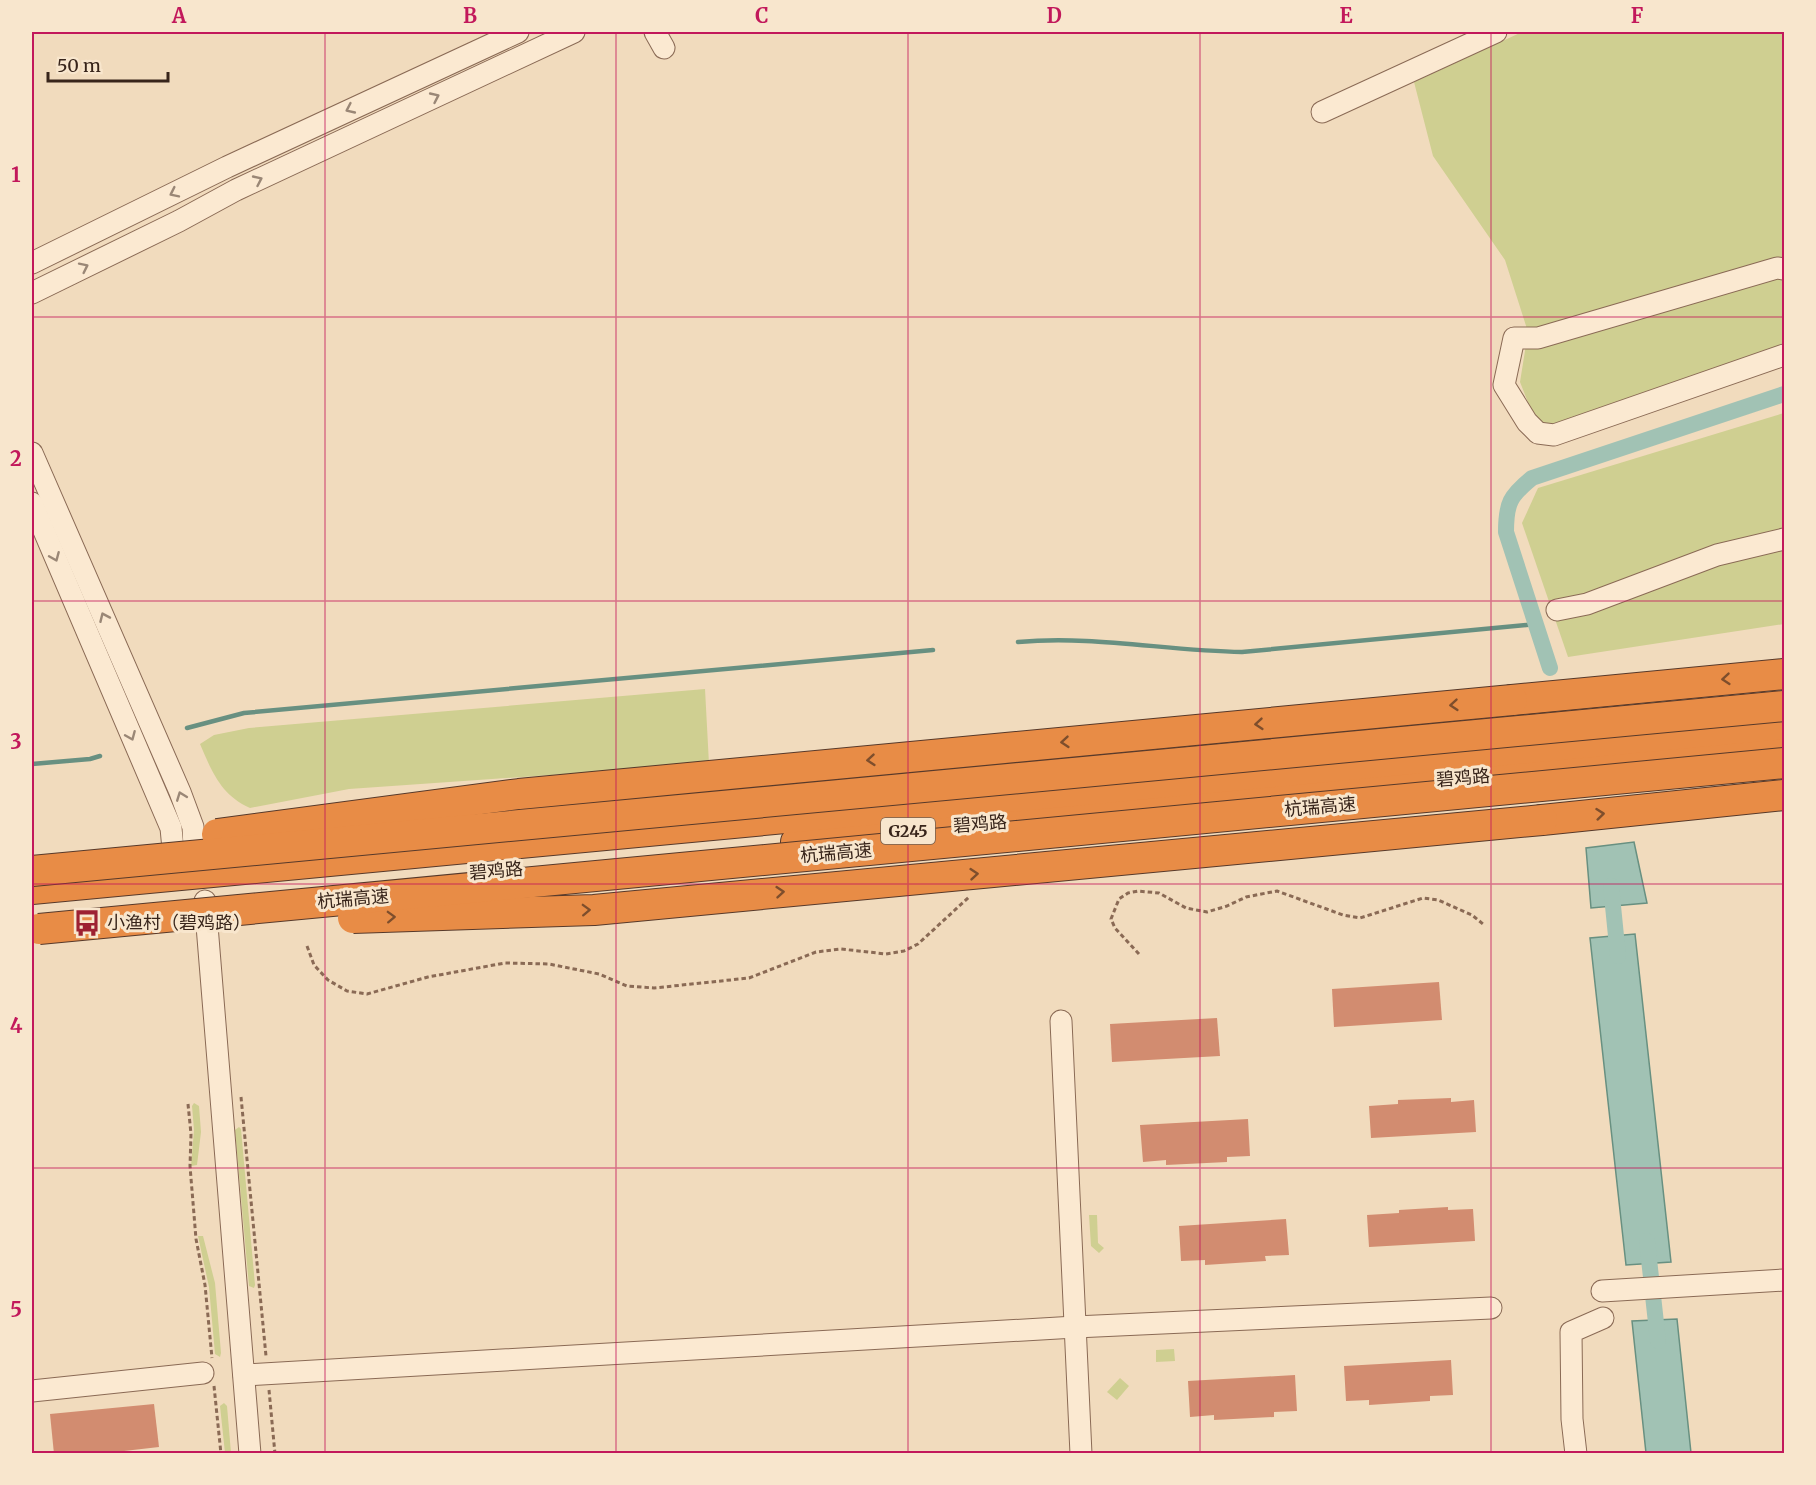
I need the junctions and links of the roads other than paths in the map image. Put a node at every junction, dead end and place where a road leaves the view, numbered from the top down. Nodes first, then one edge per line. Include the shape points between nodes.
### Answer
1 (518, 32) edge
2 (574, 32) edge
3 (1496, 32) edge
4 (1322, 112) dead end
5 (32, 263) edge
6 (1785, 269) edge
7 (32, 293) edge
8 (1785, 355) edge
9 (32, 453) edge
10 (32, 503) edge
11 (1785, 538) edge
12 (1557, 610) dead end
13 (1785, 674) edge
14 (1785, 706) edge
15 (1785, 724) edge
16 (1785, 747) edge
17 (1785, 763) edge
18 (1785, 795) edge
19 (32, 858) edge
20 (32, 871) edge
21 (192, 883) junction
22 (32, 889) edge
23 (34, 925) edge
24 (1061, 1021) dead end
25 (1785, 1280) edge
26 (1602, 1292) dead end
27 (1491, 1308) dead end
28 (1603, 1318) dead end
29 (1075, 1328) junction
30 (209, 1370) road end
31 (244, 1375) junction
32 (32, 1391) edge
33 (250, 1454) edge
34 (1081, 1454) edge
35 (1576, 1454) edge

1 -> 5 street
7 -> 2 street via 236,190
3 - 4 street
6 - 8 street via 1777,268 1538,338 1514,338 1504,385 1527,422 1538,433 1554,435
21 -> 9 street via 193,827 180,792
10 -> 21 street
11 - 12 street via 1717,555 1587,604
13 -> 19 highway, bridge via 519,794
14 - 20 highway, bridge
15 - 21 highway, 碧鸡路 / G245
16 - 21 highway, 碧鸡路 / G245
17 - 23 highway, 杭瑞高速, bridge
23 -> 18 highway, bridge via 594,910
21 - 22 highway, 碧鸡路 / G245
21 - 23 highway, 碧鸡路 / G245
21 - 31 street
24 - 29 street
25 - 26 street
27 - 29 street
28 - 35 street via 1571,1332
29 - 31 street
29 - 34 street
30 - 32 street
31 - 33 street

